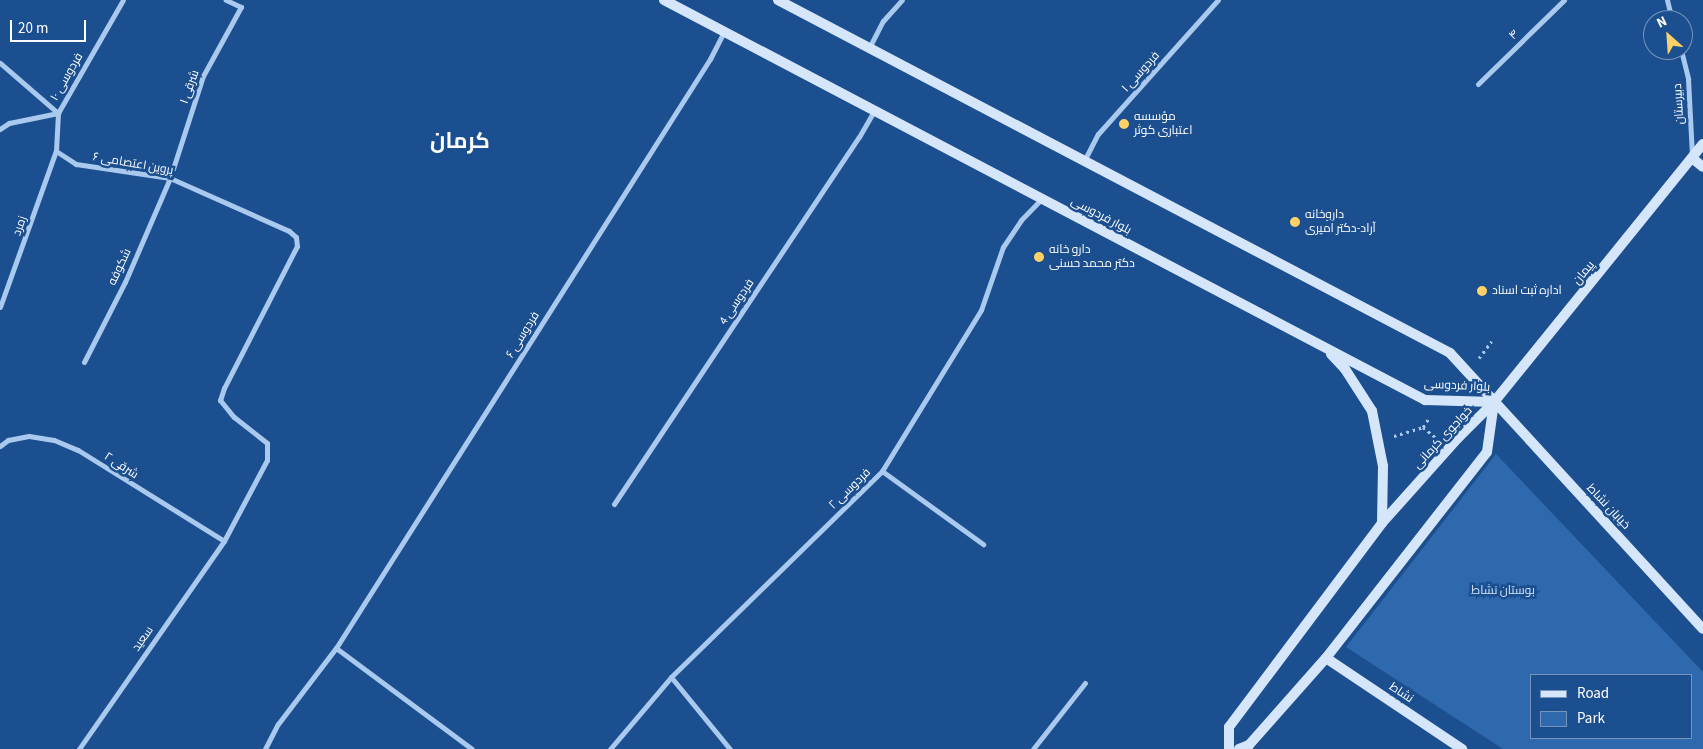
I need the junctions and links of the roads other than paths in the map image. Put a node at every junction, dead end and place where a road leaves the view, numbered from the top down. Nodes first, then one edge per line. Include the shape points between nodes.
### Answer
1 (124, 0) edge
2 (226, 0) edge
3 (664, 0) edge
4 (778, 0) edge
5 (902, 0) edge
6 (1218, 0) edge
7 (1564, 0) edge
8 (724, 32) junction
9 (868, 48) junction
10 (1683, 60) edge
11 (0, 63) edge
12 (1478, 84) dead end
13 (874, 110) junction
14 (58, 113) junction
15 (0, 129) edge
16 (1703, 144) edge
17 (56, 151) junction
18 (1692, 158) junction
19 (1084, 161) junction
20 (1703, 167) edge
21 (170, 178) junction
22 (1041, 198) junction
23 (296, 237) joint
24 (0, 307) edge
25 (1325, 347) junction
26 (84, 362) dead end
27 (1494, 402) junction
28 (0, 446) edge
29 (882, 471) junction
30 (614, 504) dead end
31 (1382, 523) junction
32 (224, 541) junction
33 (983, 544) dead end
34 (1703, 629) edge
35 (336, 648) junction
36 (1326, 658) junction
37 (671, 677) junction
38 (1085, 683) dead end
39 (79, 749) edge
40 (265, 749) edge
41 (472, 749) edge
42 (610, 749) edge
43 (730, 749) edge
44 (1034, 749) edge
45 (1229, 749) edge
46 (1239, 749) edge
47 (1462, 749) edge

1 - 14 street, فردوسی ۱۰
2 - 21 street, شرقی ۱ via 241,7 203,76
3 - 8 main road, بلوار فردوسی
4 - 9 main road, بلوار فردوسی
5 - 9 street via 883,21
6 - 19 street, فردوسی ۱ via 1098,134
7 - 12 street, ۴
8 - 13 main road, بلوار فردوسی
8 - 35 street, فردوسی ۶ via 710,59
9 - 19 main road, بلوار فردوسی
10 - 18 street, دبیرستان via 1688,79
11 - 14 street
13 - 22 main road, بلوار فردوسی
13 - 30 street, فردوسی 4
14 - 15 street via 9,123
14 - 17 street
16 - 18 main road, پیمان
17 - 21 street, پروین اعتصامی ۶ via 76,164
17 - 24 street, زمرد
18 - 20 main road
18 - 27 main road, پیمان
19 - 27 main road, بلوار فردوسی via 1450,353
21 - 23 street, پروین اعتصامی ۶
21 - 26 street, شکوفه via 125,282
22 - 25 main road, بلوار فردوسی
22 - 29 street, فردوسی ۲ via 1002,247 981,310
23 - 32 street, سعید via 297,246 220,400 234,417 267,443 267,460
25 - 27 main road, بلوار فردوسی via 1425,400
25 - 31 main road via 1345,369 1372,411 1383,466
27 - 31 main road, خواجوی کرمانی
27 - 34 main road, خیابان نشاط
27 - 36 main road, خواجوی کرمانی via 1487,452
28 - 32 street, شرقی ۲ via 8,440 29,436 54,440 78,450
29 - 33 street
29 - 37 street, فردوسی ۲
31 - 45 main road, خواجوی کرمانی via 1229,727
32 - 39 street, سعید
35 - 40 street, فردوسی ۶ via 278,724
35 - 41 street
36 - 46 main road, خواجوی کرمانی via 1249,745
36 - 47 main road, نشاط
37 - 42 street, فردوسی ۲
37 - 43 street
38 - 44 street

